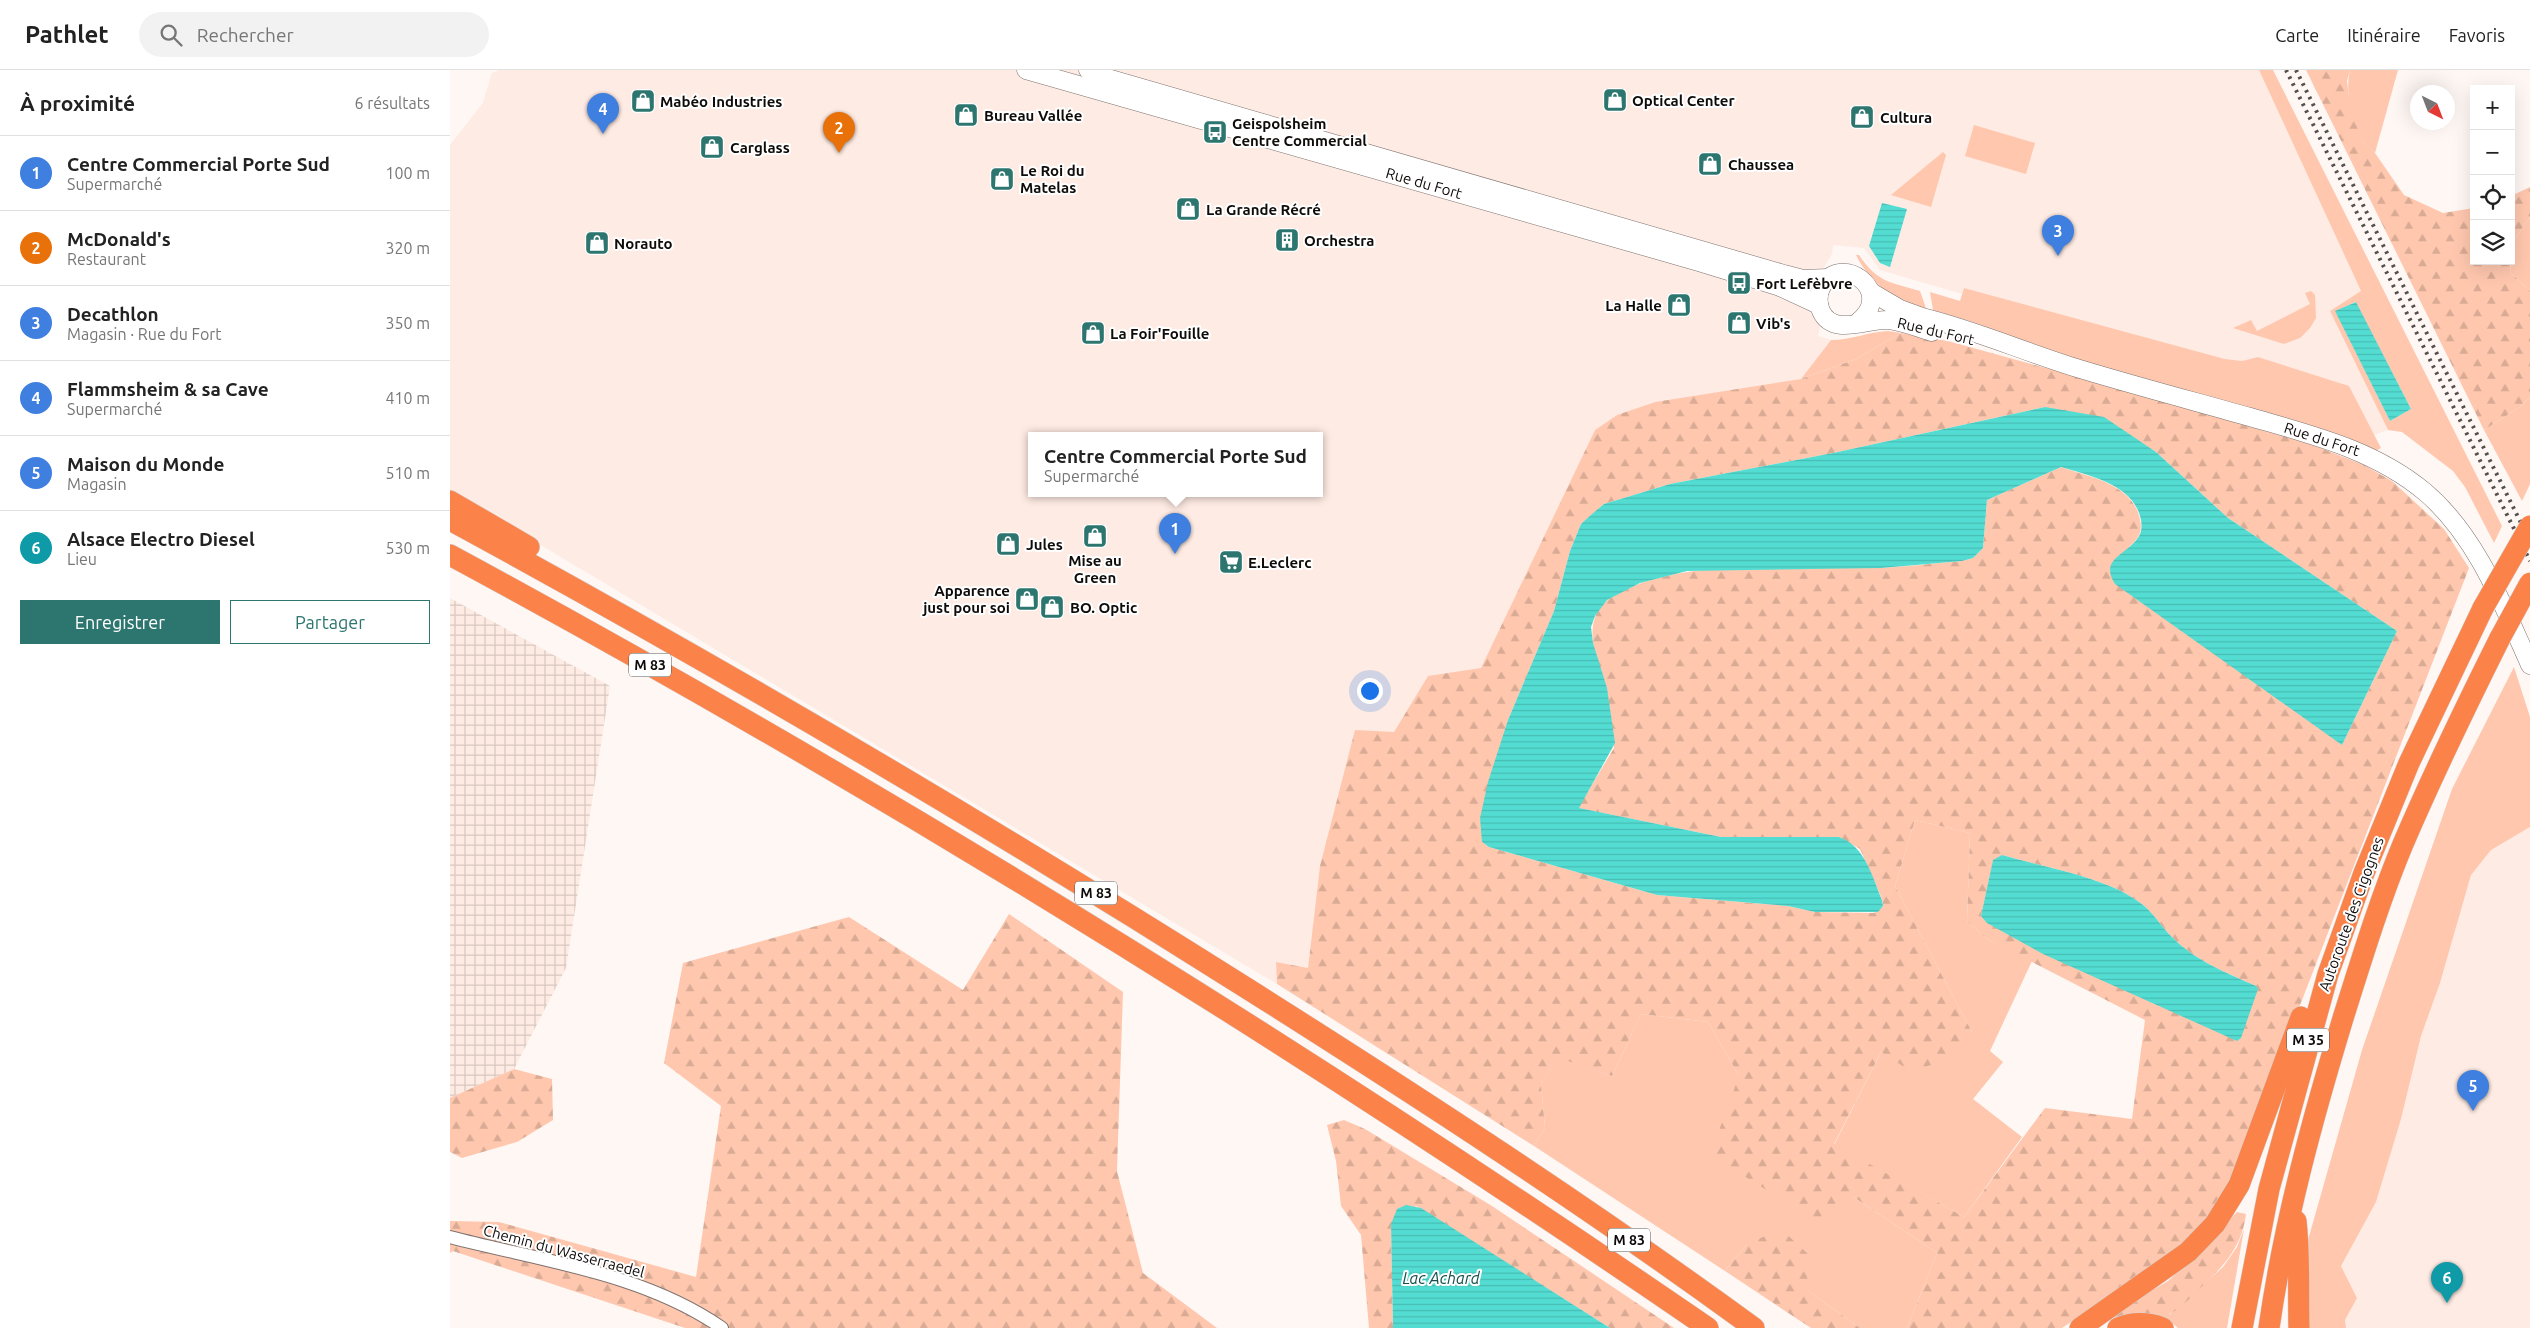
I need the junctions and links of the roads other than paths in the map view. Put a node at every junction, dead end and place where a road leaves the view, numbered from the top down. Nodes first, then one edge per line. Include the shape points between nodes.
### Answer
1 (1026, 70) edge
2 (1088, 70) edge
3 (1828, 278) junction
4 (1870, 292) junction
5 (1819, 306) junction
6 (1858, 322) junction
7 (2014, 348) junction
8 (450, 501) edge
9 (450, 520) edge
10 (2530, 526) edge
11 (450, 554) edge
12 (2530, 584) edge
13 (632, 620) junction
14 (2530, 665) edge
15 (2409, 763) junction
16 (2294, 1201) junction
17 (450, 1237) edge
18 (722, 1328) edge
19 (1708, 1328) edge
20 (1754, 1328) edge
21 (2080, 1328) edge
22 (2118, 1328) edge
23 (2163, 1328) edge
24 (2242, 1328) edge
25 (2268, 1328) edge
26 (2299, 1328) edge

1 - 5 main road, Rue du Fort via 1743,275 1780,287
2 - 3 main road, Rue du Fort via 1784,274 1803,279
3 - 4 main road, Rue du Fort via 1836,274 1853,274 1867,284
3 - 5 main road via 1820,291
4 - 6 main road via 1869,310
4 - 7 main road, Rue du Fort via 1922,318
5 - 6 main road, Rue du Fort via 1832,323 1850,325
6 - 7 main road, Rue du Fort via 1888,320 1955,338
7 - 14 main road, Rue du Fort via 2320,437 2386,464 2426,493 2467,541
8 - 13 highway via 608,592
9 - 13 highway, M 83
10 - 15 highway, Autoroute des Cigognes / M 35, bridge via 2483,608
11 - 19 highway, M 83 via 632,654 1070,912 1377,1107
12 - 16 highway, Autoroute des Cigognes / M 35, bridge via 2450,736 2402,846 2361,961 2326,1077
13 - 20 highway, M 83 via 1100,895 1404,1087
15 - 21 highway via 2382,799 2274,1096 2227,1207 2216,1224 2188,1252
15 - 24 highway, Autoroute des Cigognes / M 35 via 2364,873 2328,974 2269,1189
16 - 25 highway, Autoroute des Cigognes / M 35
16 - 26 highway via 2299,1249
17 - 18 street, Chemin du Wasserraedel via 627,1281 698,1312
22 - 23 highway via 2132,1323

